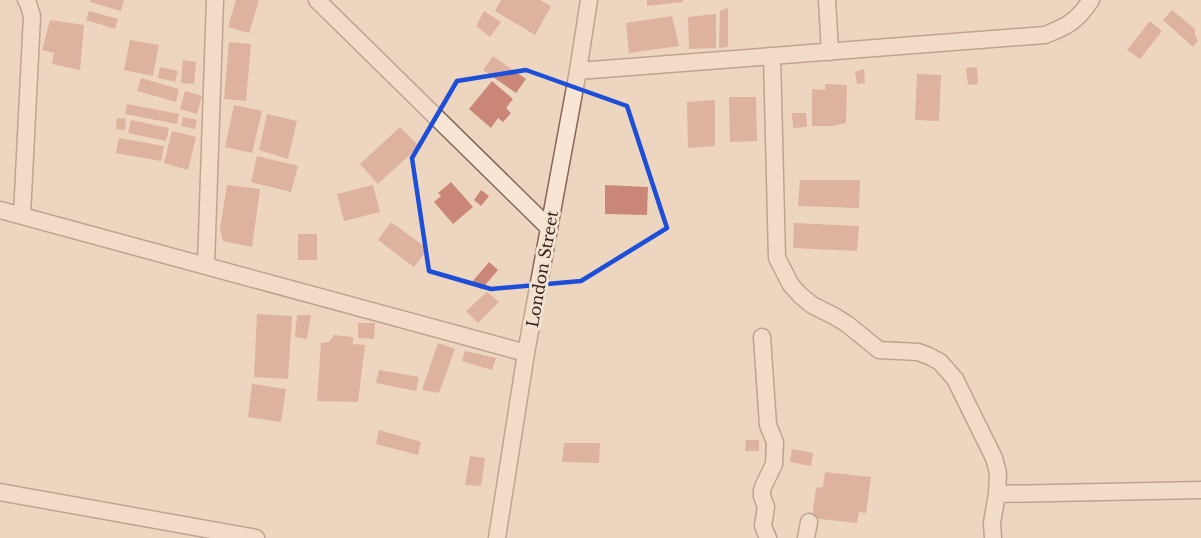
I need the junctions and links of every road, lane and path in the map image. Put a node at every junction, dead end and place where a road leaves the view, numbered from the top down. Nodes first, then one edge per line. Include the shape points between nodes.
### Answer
1 (26, 0) edge
2 (215, 0) edge
3 (317, 0) edge
4 (589, 0) edge
5 (827, 0) edge
6 (1091, 0) edge
7 (830, 52) junction
8 (772, 56) junction
9 (578, 71) junction
10 (0, 210) edge
11 (22, 215) junction
12 (549, 228) junction
13 (206, 265) junction
14 (762, 337) dead end
15 (526, 353) junction
16 (1201, 490) edge
17 (0, 492) edge
18 (997, 494) junction
19 (256, 538) edge
20 (497, 538) edge
21 (768, 538) edge
22 (993, 538) edge

1 - 11 street via 32,16
2 - 13 street
3 - 12 street
4 - 9 street, London Street
5 - 7 street
6 - 7 street via 1081,15 1045,35
7 - 8 street
8 - 9 street
8 - 18 street via 777,258 783,271 812,305 847,324 879,350 918,352 940,362 955,379 994,458
9 - 12 street, London Street
10 - 11 street
11 - 13 street
12 - 15 street, London Street
13 - 15 street
14 - 21 street via 768,425 775,441 774,464 762,491
15 - 20 street, London Street
16 - 18 street
17 - 19 street
18 - 22 street

